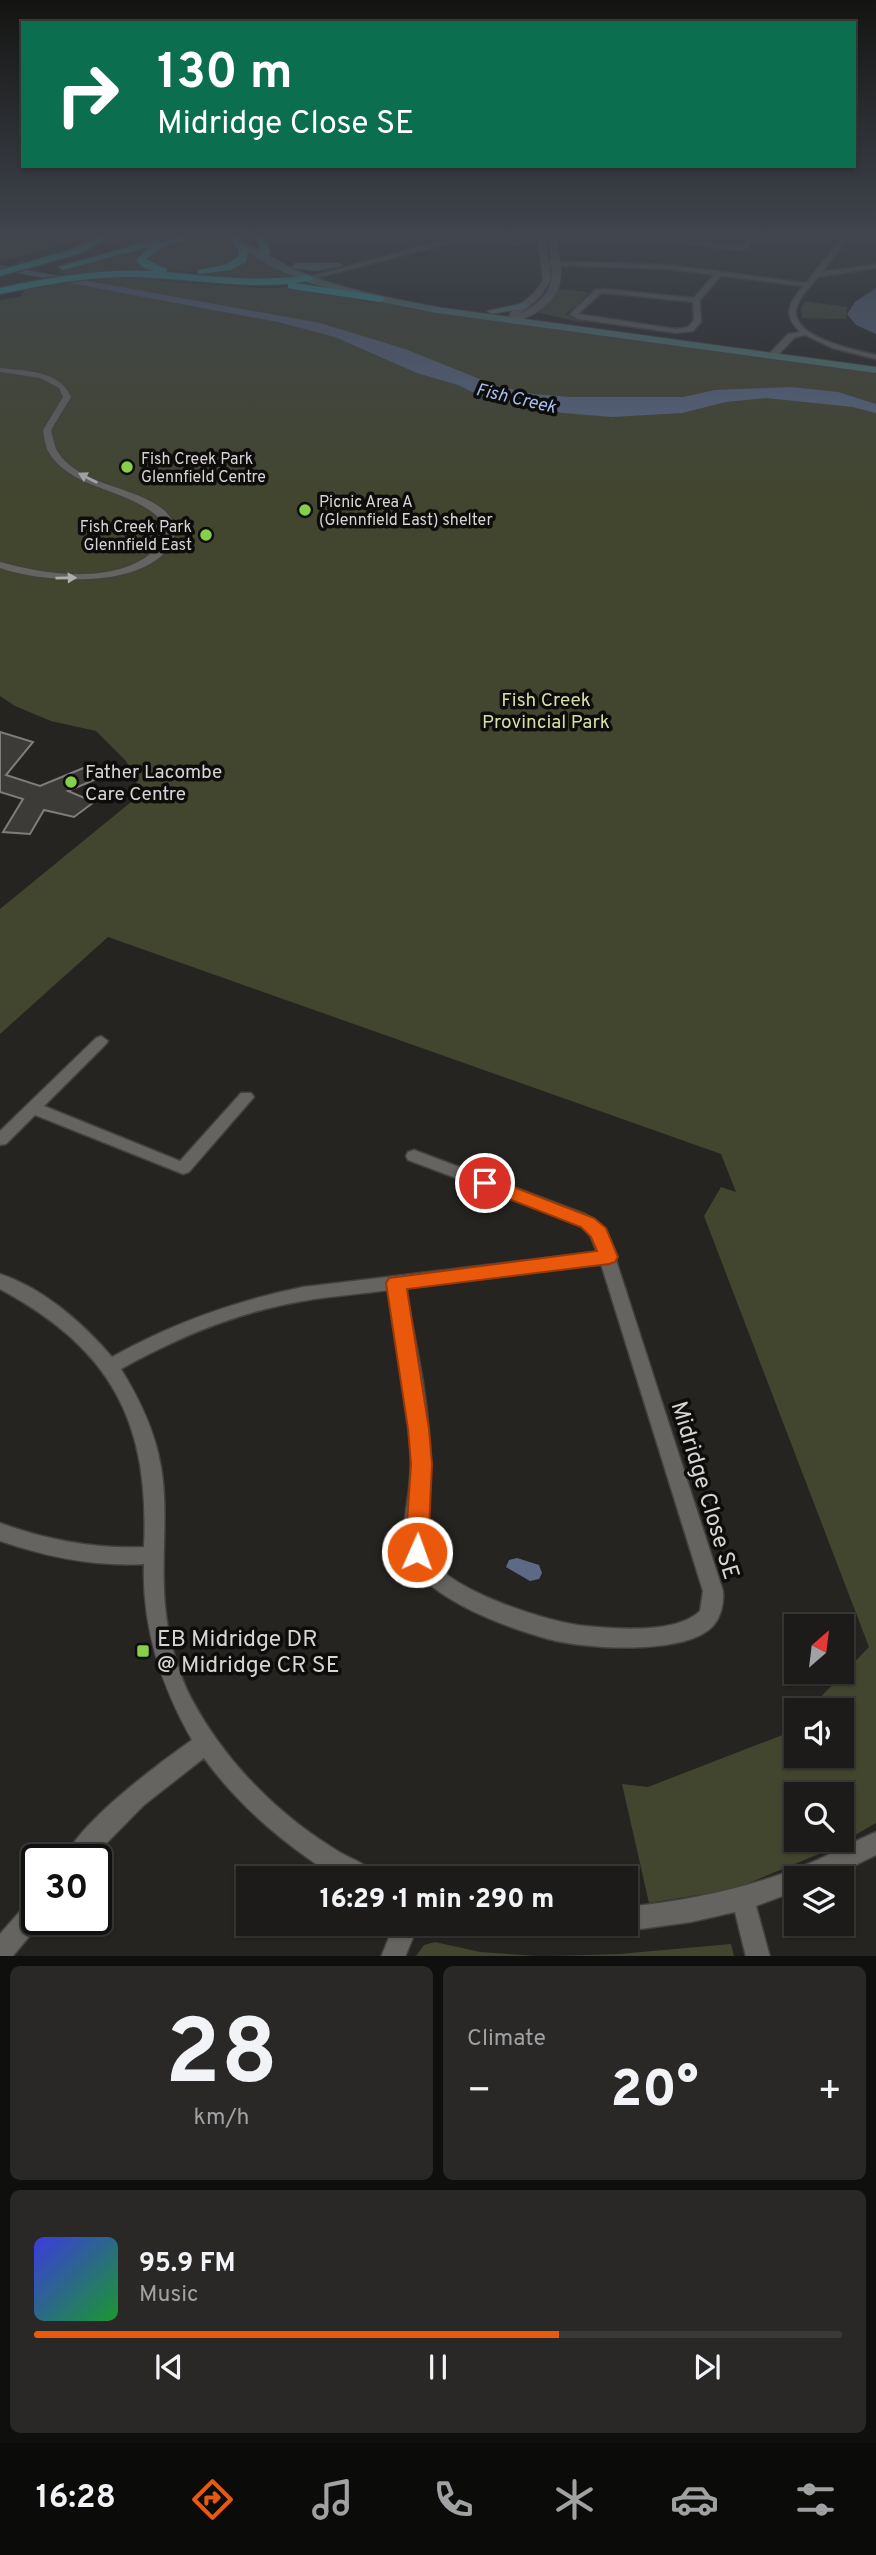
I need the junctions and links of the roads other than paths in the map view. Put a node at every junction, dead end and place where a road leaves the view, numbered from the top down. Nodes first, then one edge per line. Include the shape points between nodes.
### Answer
1 (604, 328) edge
2 (611, 328) edge
3 (670, 328) edge
4 (691, 328) edge
5 (800, 328) edge
6 (806, 333) junction
7 (774, 354) junction
8 (876, 357) edge
9 (876, 368) edge
10 (0, 370) edge
11 (0, 565) edge
12 (101, 1041) dead end
13 (247, 1097) dead end
14 (33, 1108) junction
15 (0, 1140) edge
16 (414, 1156) dead end
17 (609, 1257) junction
18 (0, 1281) edge
19 (396, 1283) junction
20 (111, 1366) junction
21 (0, 1532) edge
22 (152, 1555) junction
23 (206, 1743) junction
24 (876, 1843) edge
25 (88, 1844) edge
26 (342, 1866) edge
27 (828, 1866) edge
28 (784, 1884) edge
29 (743, 1899) junction
30 (638, 1918) edge
31 (21, 1928) edge
32 (402, 1936) edge
33 (0, 1952) edge
34 (394, 1956) edge
35 (758, 1956) edge

1 - 7 main road
2 - 7 main road
3 - 4 street
5 - 6 street
6 - 7 street via 791,336
6 - 8 street via 830,345
7 - 9 main road
11 -> 10 street via 42,578 99,575 153,557 166,545 173,529 157,509 85,478 57,454 47,430 66,397 63,387 42,376
12 - 14 street
13 - 14 street via 183,1168
14 - 15 street
16 - 17 street via 588,1223 599,1233
17 - 19 street
17 - 19 street, Midridge Close SE via 713,1591 706,1619 677,1633 623,1637 562,1633 480,1604 420,1560 416,1538 419,1429
18 - 20 street via 59,1314
19 - 20 street via 303,1294 219,1314 177,1330
20 - 22 street via 134,1406 148,1447 155,1507
21 - 22 street via 45,1547 100,1557
22 - 23 street via 160,1643 179,1696
23 - 25 street via 136,1795
23 - 26 street via 237,1785 266,1813 304,1844
24 - 27 street
28 - 29 street
29 - 30 street
29 - 35 street
31 - 33 street
32 - 34 street

